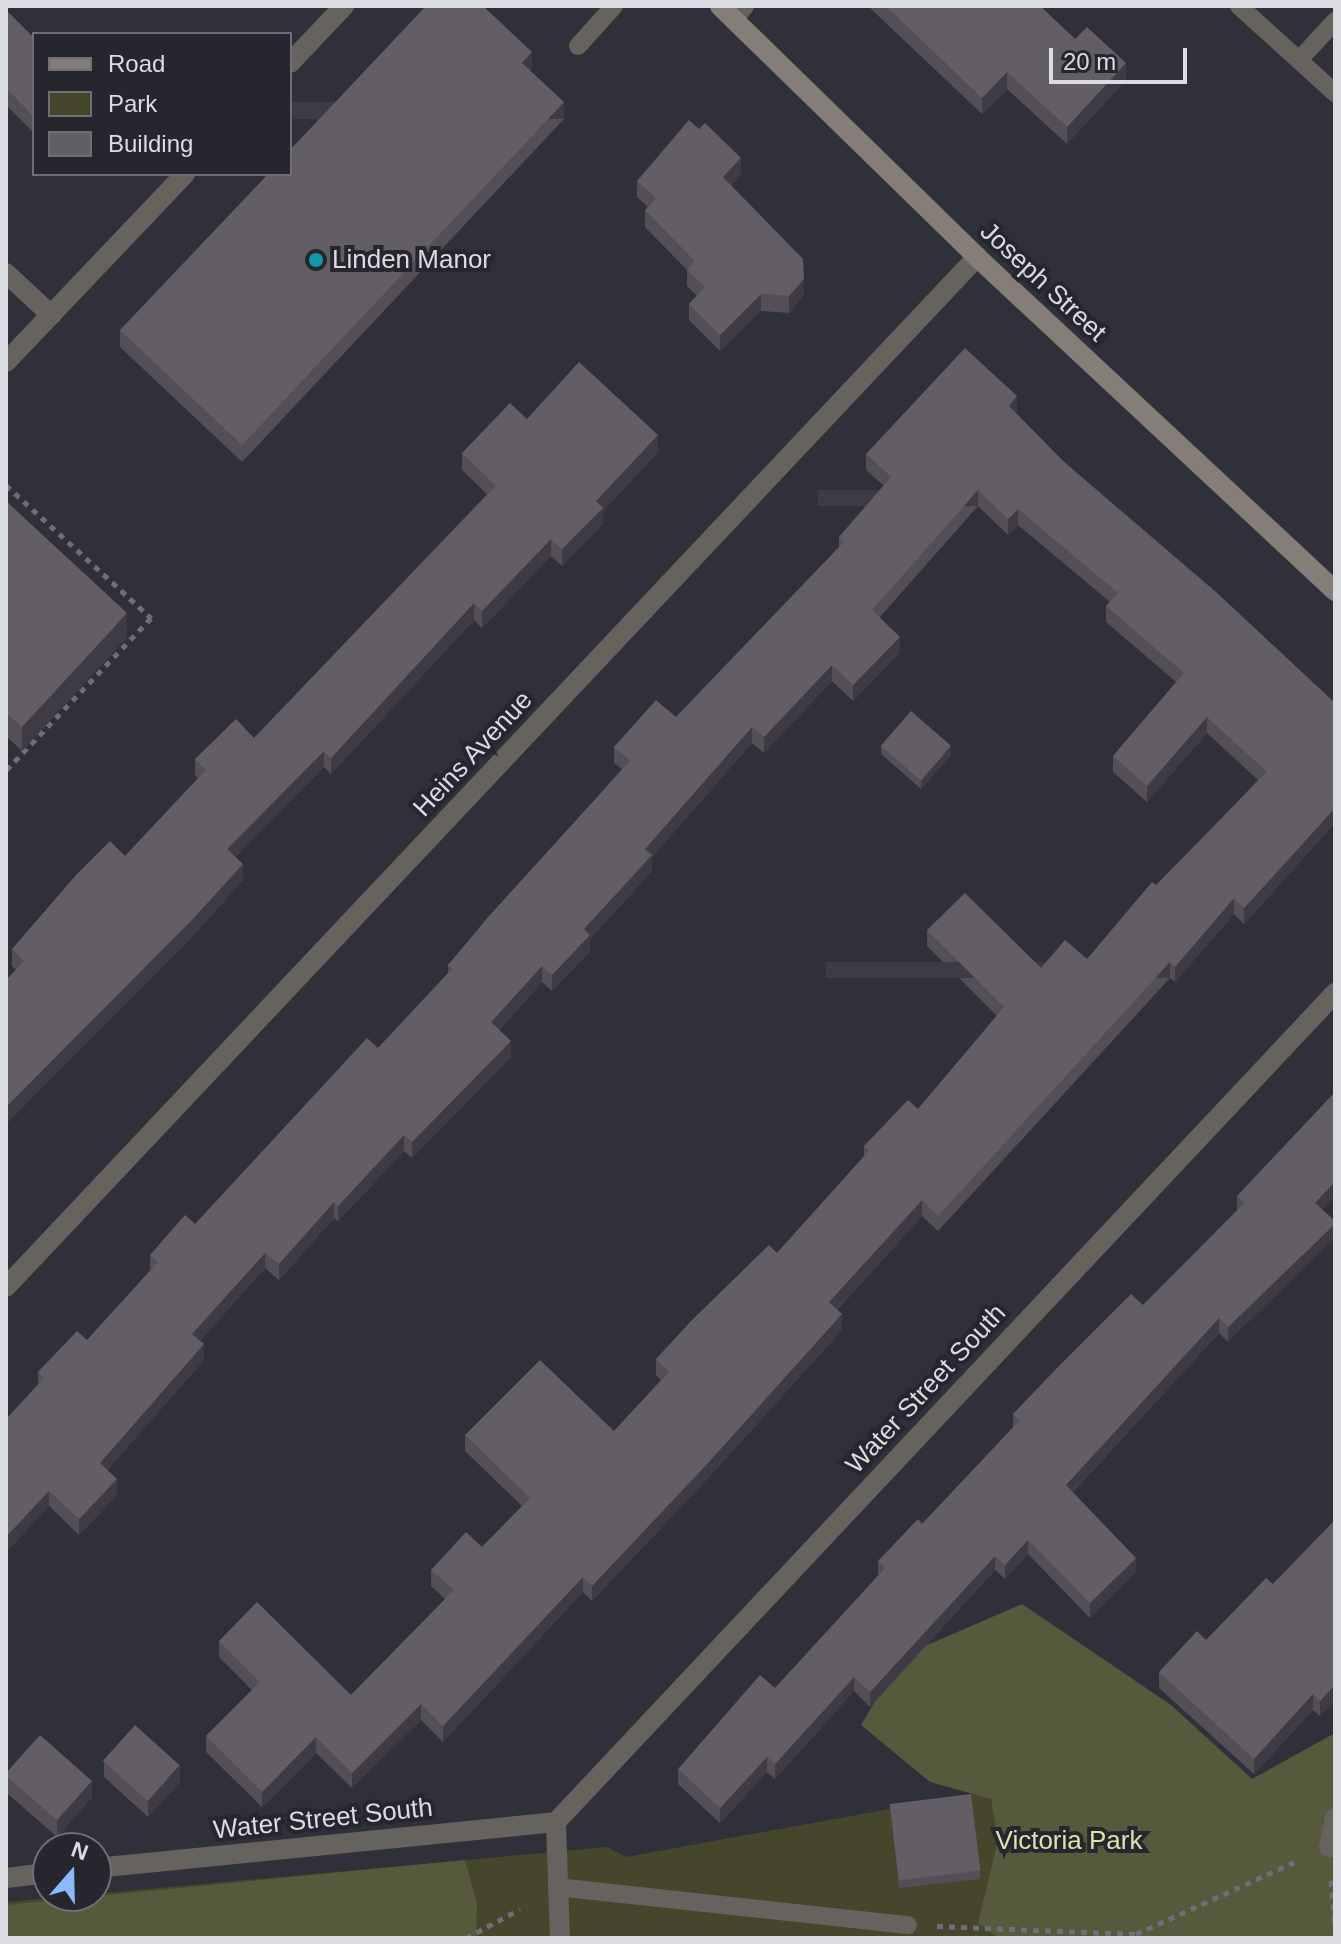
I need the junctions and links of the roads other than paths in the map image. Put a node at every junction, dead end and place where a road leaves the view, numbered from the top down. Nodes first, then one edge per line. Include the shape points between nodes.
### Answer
1 (344, 6) edge
2 (614, 6) edge
3 (1239, 6) edge
4 (732, 10) edge
5 (1335, 21) edge
6 (578, 46) dead end
7 (1299, 60) junction
8 (292, 61) edge
9 (1335, 93) edge
10 (183, 176) edge
11 (977, 257) junction
12 (6, 273) edge
13 (51, 315) junction
14 (6, 362) edge
15 (1335, 591) edge
16 (1335, 993) edge
17 (6, 1287) edge
18 (1335, 1818) edge
19 (556, 1822) junction
20 (1329, 1847) road end
21 (112, 1866) edge
22 (32, 1875) edge
23 (6, 1878) edge
24 (557, 1887) junction
25 (908, 1925) road end
26 (560, 1938) edge

1 - 8 street
2 - 6 lane
3 - 7 lane
4 - 11 street, Joseph Street
5 - 7 lane
7 - 9 lane
10 - 13 street
11 - 15 street, Joseph Street
11 - 17 street, Heins Avenue
12 - 13 street
13 - 14 street
16 - 19 street, Water Street South
18 - 20 street
19 - 21 street, Water Street South
19 - 24 street
22 - 23 street
24 - 25 lane
24 - 26 street

